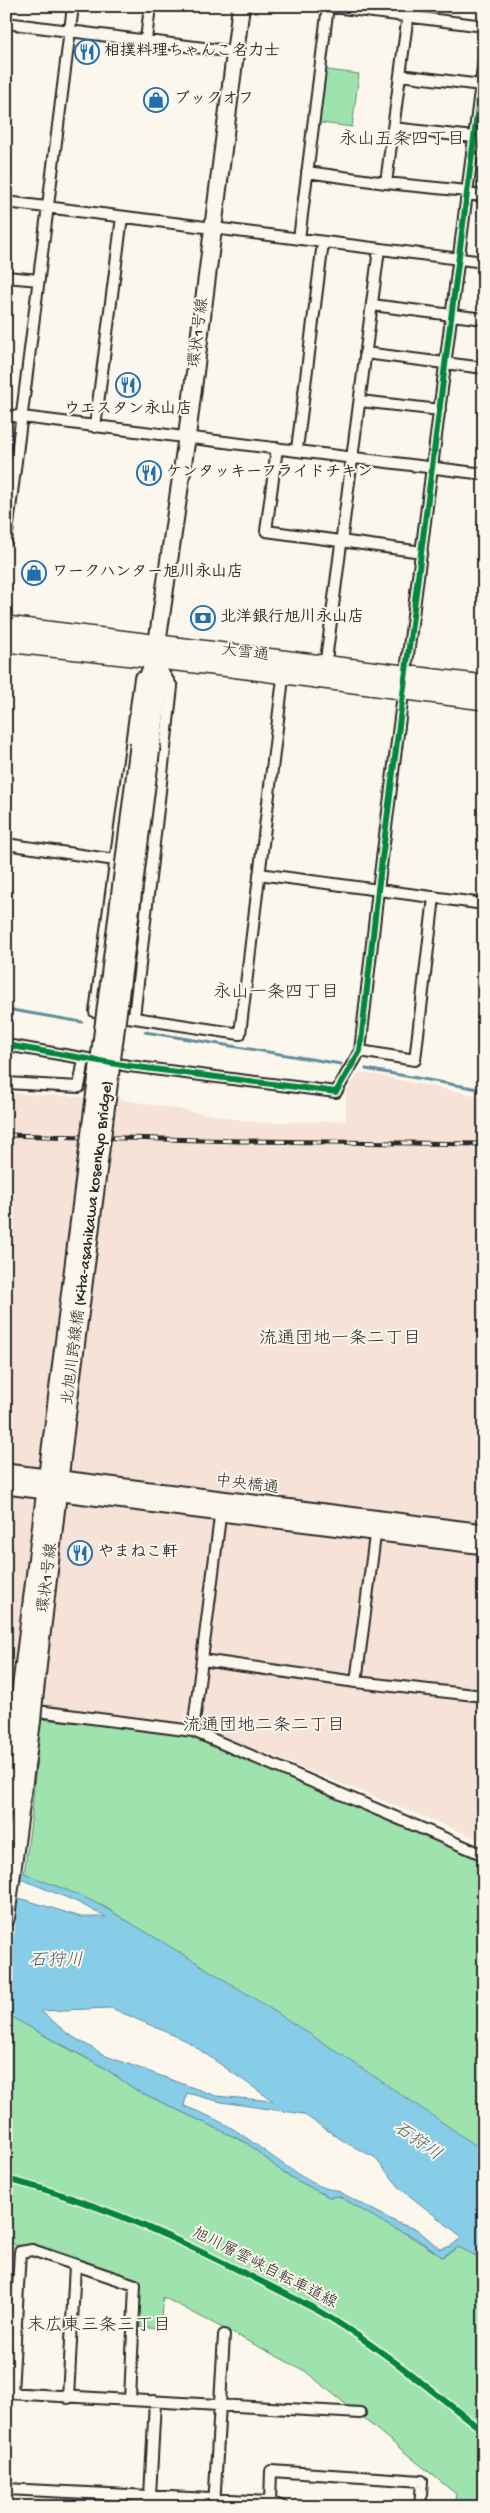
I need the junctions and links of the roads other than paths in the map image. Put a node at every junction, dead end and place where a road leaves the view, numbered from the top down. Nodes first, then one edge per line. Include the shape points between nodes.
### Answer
1 (73, 6) edge
2 (150, 6) edge
3 (241, 6) edge
4 (327, 6) edge
5 (408, 12) edge
6 (6, 23) edge
7 (484, 26) edge
8 (70, 31) junction
9 (146, 40) junction
10 (235, 52) junction
11 (484, 60) edge
12 (400, 74) junction
13 (482, 82) edge
14 (393, 128) junction
15 (477, 142) edge
16 (308, 172) junction
17 (386, 183) junction
18 (467, 193) junction
19 (484, 196) edge
20 (6, 202) edge
21 (48, 208) junction
22 (122, 217) junction
23 (213, 228) junction
24 (299, 239) junction
25 (323, 242) junction
26 (379, 249) junction
27 (458, 259) junction
28 (484, 262) edge
29 (6, 277) edge
30 (38, 280) junction
31 (372, 305) junction
32 (452, 315) junction
33 (484, 319) edge
34 (366, 353) junction
35 (446, 363) junction
36 (484, 368) edge
37 (360, 401) junction
38 (440, 410) junction
39 (6, 415) edge
40 (22, 417) junction
41 (94, 426) junction
42 (187, 436) junction
43 (277, 448) junction
44 (297, 449) junction
45 (353, 457) junction
46 (432, 467) junction
47 (484, 474) edge
48 (10, 483) edge
49 (6, 541) edge
50 (341, 542) junction
51 (422, 552) junction
52 (6, 626) edge
53 (6, 642) edge
54 (156, 651) junction
55 (285, 667) junction
56 (325, 671) junction
57 (406, 682) junction
58 (484, 685) edge
59 (484, 700) edge
60 (145, 743) joint
61 (6, 844) edge
62 (115, 860) junction
63 (259, 874) junction
64 (378, 890) junction
65 (434, 897) junction
66 (484, 904) edge
67 (134, 1017) junction
68 (6, 1045) edge
69 (360, 1051) junction
70 (84, 1059) junction
71 (6, 1082) edge
72 (61, 1414) joint
73 (6, 1472) edge
74 (6, 1486) edge
75 (52, 1486) junction
76 (221, 1507) junction
77 (376, 1526) junction
78 (484, 1532) edge
79 (484, 1546) edge
80 (202, 1660) junction
81 (356, 1682) junction
82 (484, 1696) edge
83 (19, 1716) edge
84 (193, 1731) junction
85 (22, 1739) junction
86 (6, 1805) edge
87 (484, 1855) edge
88 (6, 1918) edge
89 (75, 2265) junction
90 (224, 2335) dead end
91 (9, 2393) edge
92 (68, 2398) junction
93 (130, 2400) junction
94 (154, 2401) junction
95 (221, 2405) junction
96 (360, 2413) dead end
97 (6, 2489) edge
98 (150, 2496) junction
99 (270, 2502) junction
100 (215, 2503) edge
101 (283, 2507) edge
102 (420, 2507) edge

1 - 8 street
2 - 9 street
3 - 10 main road, 環状1号線
4 - 5 street
4 - 16 street
5 - 7 street
5 - 12 street
6 - 8 street
8 - 9 street
8 - 21 street
9 - 10 street
10 - 23 main road, 環状1号線
11 - 13 street
12 - 13 street
12 - 14 street
13 - 15 street
14 - 15 street
14 - 17 street
15 - 18 street
16 - 17 street
16 - 24 street
17 - 18 street
18 - 19 street
18 - 27 street
20 - 21 street
21 - 22 street
21 - 30 street
22 - 23 street
22 - 41 street
23 - 24 street
23 - 42 main road, 環状1号線
24 - 25 street
25 - 26 street
25 - 44 street
26 - 27 street
26 - 31 street
27 - 28 street
27 - 32 street
29 - 30 street
30 - 40 street
31 - 32 street
31 - 34 street
32 - 33 street
32 - 35 street
34 - 35 street
34 - 37 street
35 - 36 street
35 - 38 street
37 - 38 street
37 - 45 street
38 - 46 street
39 - 40 street
40 - 41 street
40 - 48 street
41 - 42 street
42 - 43 street
42 - 54 main road, 環状1号線
43 - 44 street
43 - 50 street via 266,531
44 - 45 street
45 - 46 street
45 - 50 street
46 - 47 street
46 - 51 street
48 - 49 street
50 - 51 street
50 - 56 street
51 - 57 street
52 - 54 highway, 大雪通
53 - 54 highway, 大雪通
54 - 55 highway, 大雪通
54 - 60 main road, 環状1号線 via 160,684
54 - 62 street via 140,675
54 - 67 street via 172,687
55 - 56 highway, 大雪通
55 - 63 street
56 - 57 highway, 大雪通
57 - 58 highway, 大雪通
57 - 59 highway, 大雪通
57 - 64 street
60 - 72 main road, 北旭川跨線橋 (Kita-asahikawa kosenkyo Bridge), bridge
61 - 62 street
62 - 67 street via 95,1012
63 - 64 street
63 - 67 street via 240,1034
64 - 65 street
64 - 69 street
65 - 66 street
65 - 69 street via 415,1060
68 - 70 street
69 - 70 street via 336,1092
70 - 71 street via 79,1087
72 - 75 main road, 環状1号線
73 - 75 street, 中央橋通
74 - 75 street, 中央橋通
75 - 76 street, 中央橋通
75 - 83 main road, 環状1号線, bridge via 27,1698
76 - 77 street, 中央橋通
76 - 80 street
77 - 78 street, 中央橋通
77 - 79 street, 中央橋通
77 - 81 street
80 - 81 street
80 - 84 street
81 - 82 street
83 - 84 street
83 - 85 main road, 環状1号線
84 - 87 street
85 - 86 main road
85 - 88 main road
89 - 91 street via 32,2250 20,2252
89 - 92 street
89 - 93 street via 135,2285
90 - 95 street
91 - 92 street
92 - 93 street
93 - 94 street
94 - 95 street
94 - 98 street
95 - 96 street
95 - 100 street
97 - 98 street
98 - 100 street
99 - 100 street
99 - 101 street
99 - 102 street via 271,2471 422,2481

